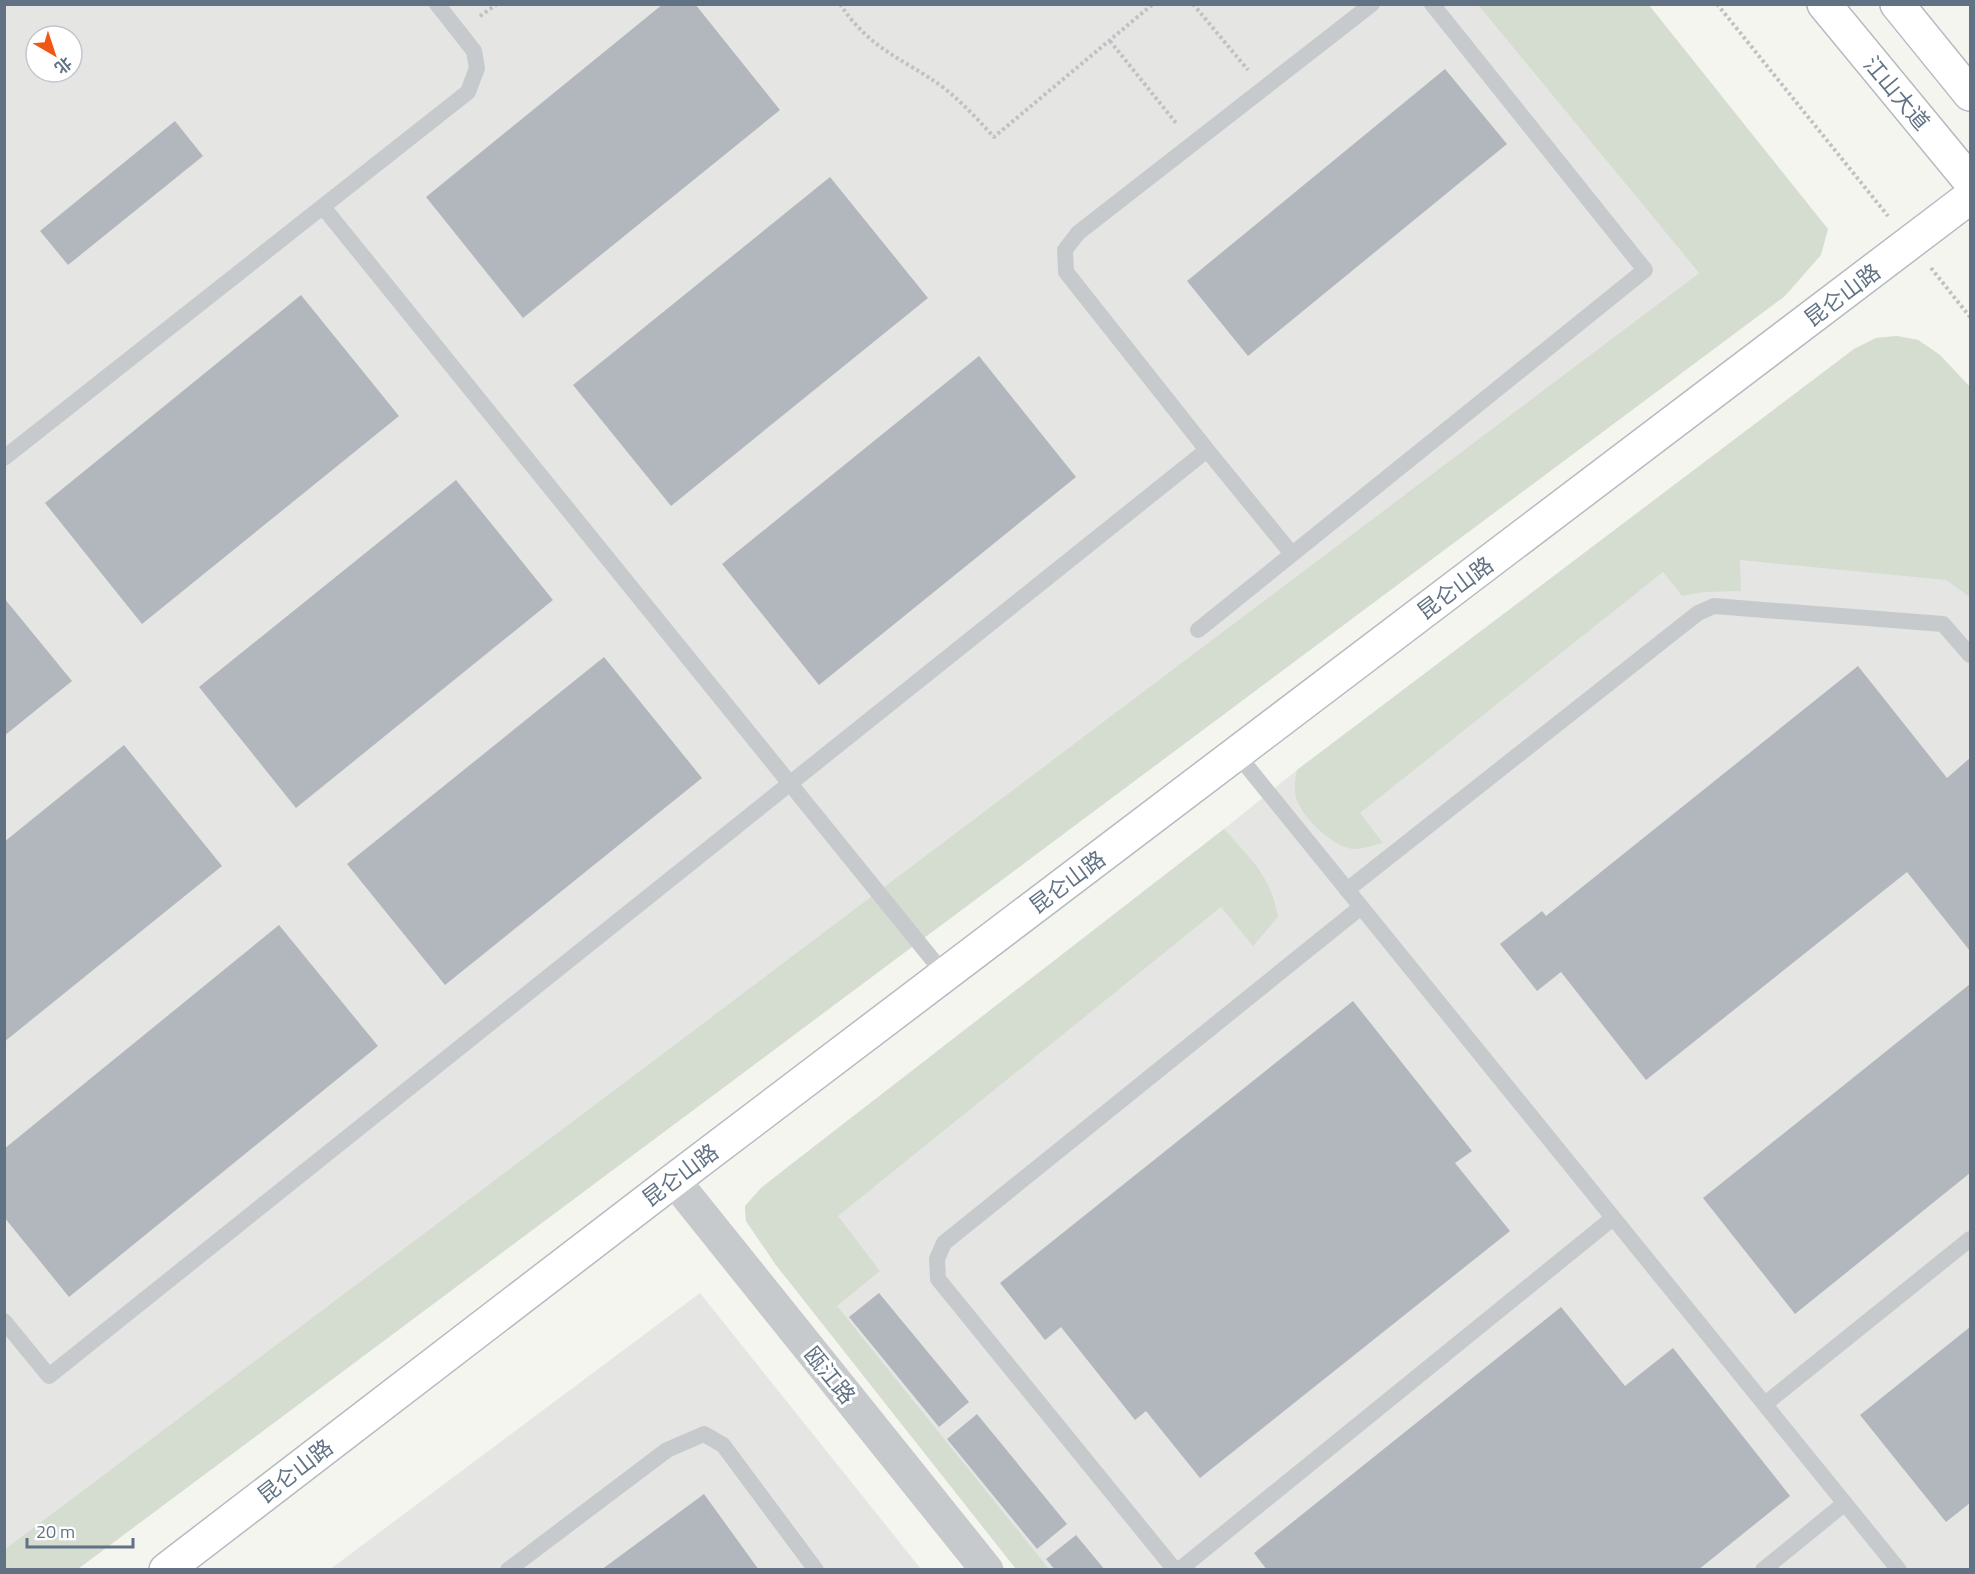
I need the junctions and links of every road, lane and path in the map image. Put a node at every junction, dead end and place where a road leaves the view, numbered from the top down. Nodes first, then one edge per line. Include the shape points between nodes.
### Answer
1 (438, 4) edge
2 (840, 4) edge
3 (1154, 4) edge
4 (1193, 4) edge
5 (1372, 4) edge
6 (1432, 4) edge
7 (1717, 4) edge
8 (1824, 4) edge
9 (1897, 4) edge
10 (1110, 41) junction
11 (1263, 89) junction
12 (1971, 94) edge
13 (1193, 144) junction
14 (1971, 181) edge
15 (1971, 197) edge
16 (323, 207) junction
17 (1910, 243) junction
18 (1971, 317) edge
19 (1207, 450) junction
20 (4, 458) edge
21 (1293, 554) junction
22 (1198, 630) dead end
23 (1971, 655) edge
24 (1237, 754) junction
25 (790, 784) junction
26 (1347, 890) junction
27 (1361, 907) junction
28 (945, 975) junction
29 (674, 1179) junction
30 (1613, 1218) junction
31 (1971, 1239) edge
32 (4, 1321) edge
33 (1765, 1404) junction
34 (1845, 1503) junction
35 (166, 1569) edge
36 (508, 1569) edge
37 (816, 1569) edge
38 (987, 1569) edge
39 (1177, 1569) edge
40 (1763, 1569) edge
41 (1899, 1569) edge

1 - 16 lane via 474,51 477,68 468,92
2 - 10 path via 873,43 942,87 994,137
3 - 10 path
4 - 11 path
5 - 11 lane
6 - 21 lane via 1646,270
7 - 17 path
8 - 14 street, 江山大道
9 - 12 street
10 - 13 path
11 - 13 lane
13 - 19 lane via 1078,234 1065,250 1066,272
15 - 17 street, 昆仑山路
16 - 20 lane
16 - 25 lane
17 - 18 path
17 - 24 street, 昆仑山路
19 - 21 lane
19 - 25 lane
21 - 22 lane
23 - 26 lane via 1943,624 1714,606 1698,614
24 - 26 lane
24 - 28 street, 昆仑山路
25 - 28 lane
25 - 32 lane via 49,1376
26 - 27 lane
27 - 30 lane
27 - 39 lane via 944,1243 937,1259 938,1279
28 - 29 street, 昆仑山路
29 - 35 street, 昆仑山路
29 - 38 street, 瓯江路
30 - 33 lane
30 - 39 lane
31 - 33 lane
33 - 34 lane
34 - 40 lane
34 - 41 lane
36 - 37 lane via 667,1450 704,1434 723,1445

